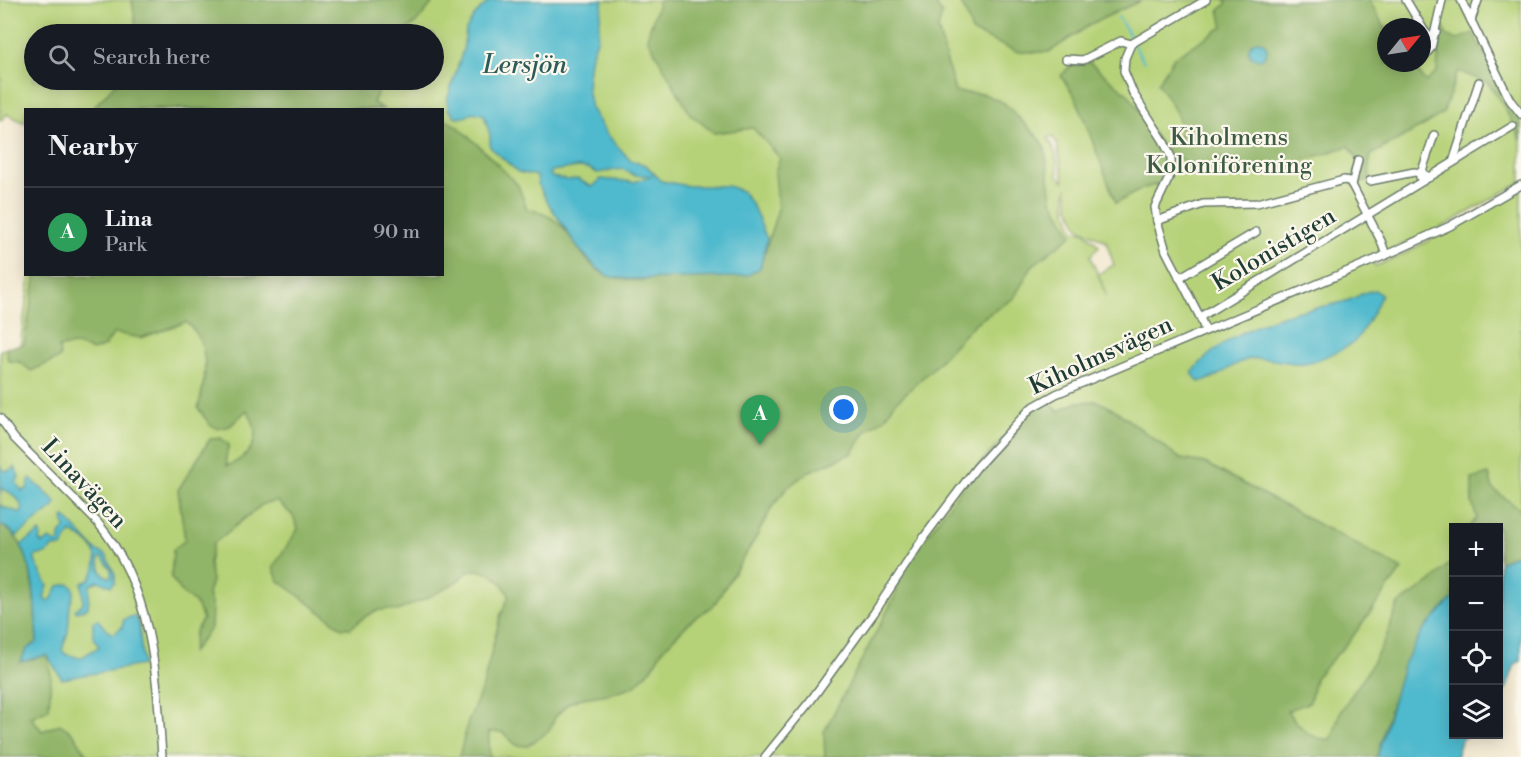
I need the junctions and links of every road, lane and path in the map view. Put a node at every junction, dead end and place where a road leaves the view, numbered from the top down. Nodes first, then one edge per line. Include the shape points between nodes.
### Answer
1 (1206, 0) edge
2 (1406, 0) edge
3 (1442, 0) edge
4 (1461, 0) edge
5 (1478, 0) edge
6 (1471, 21) junction
7 (1436, 32) junction
8 (1131, 44) junction
9 (1431, 48) edge
10 (1066, 59) dead end
11 (1479, 82) dead end
12 (1521, 114) edge
13 (1513, 126) dead end
14 (1434, 135) dead end
15 (1358, 160) dead end
16 (1452, 164) junction
17 (1421, 173) junction
18 (1430, 177) junction
19 (1370, 181) dead end
20 (1352, 185) junction
21 (1418, 185) junction
22 (1521, 186) edge
23 (1368, 215) junction
24 (1157, 221) junction
25 (1256, 232) dead end
26 (1386, 255) junction
27 (1179, 278) junction
28 (1200, 317) junction
29 (1204, 330) junction
30 (0, 418) edge
31 (162, 757) edge
32 (765, 757) edge

1 - 8 street
2 - 7 street via 1425,32
3 - 7 street
4 - 6 street
5 - 6 street
6 - 12 street via 1510,100
7 - 9 street
8 - 10 street via 1121,41 1083,60
8 - 24 street via 1125,58 1125,76 1171,157 1168,178 1155,207
11 - 16 street
13 - 16 street, Kolonistigen
14 - 17 street
15 - 20 street
16 - 18 street, Kolonistigen
17 - 18 street
17 - 19 street
17 - 21 street
18 - 21 street, Kolonistigen
20 - 23 street
20 - 24 street via 1344,180 1257,202 1203,204
21 - 23 street, Kolonistigen
22 - 26 street, Kiholmsvägen via 1450,226
23 - 26 street
23 - 28 street, Kolonistigen
24 - 27 street
25 - 27 street
26 - 29 street, Kiholmsvägen
27 - 28 street
28 - 29 street
29 - 32 street, Kiholmsvägen via 1056,393 1031,408 976,468 811,700
30 - 31 street, Linavägen via 14,438 98,523 124,561 150,636

